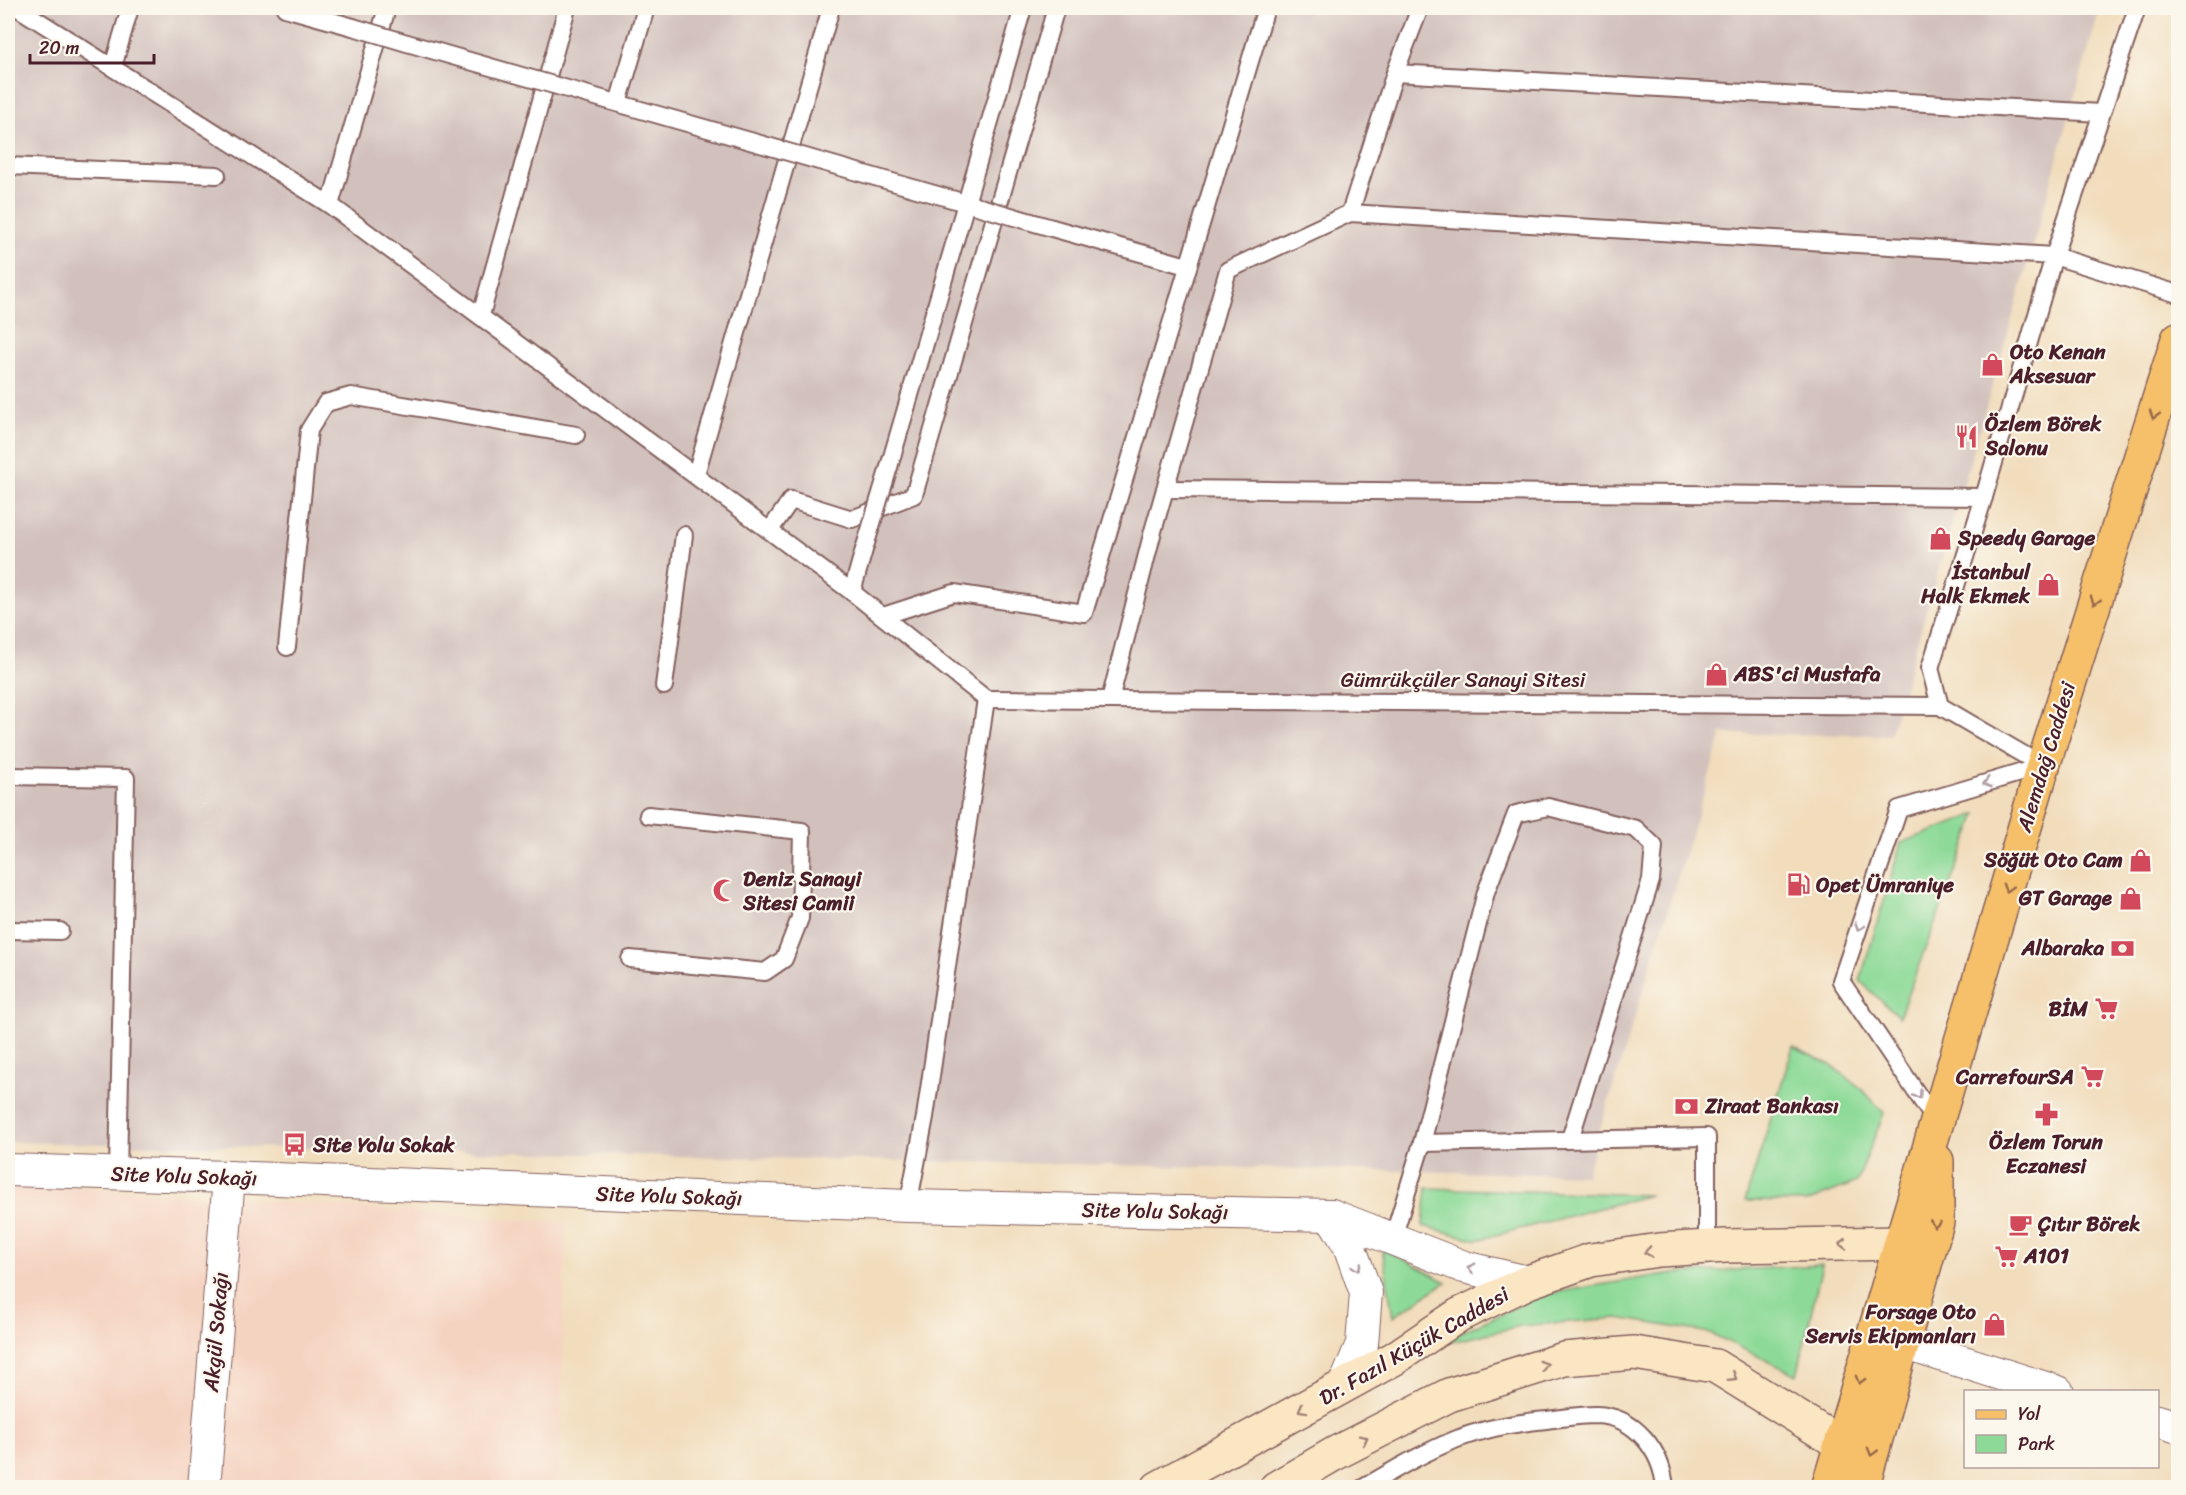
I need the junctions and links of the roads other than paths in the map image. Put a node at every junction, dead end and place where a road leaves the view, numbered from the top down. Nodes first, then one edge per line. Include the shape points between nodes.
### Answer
1 (18, 8) edge
2 (130, 8) edge
3 (387, 8) edge
4 (567, 8) edge
5 (646, 8) edge
6 (831, 8) edge
7 (1023, 8) edge
8 (1056, 8) edge
9 (1266, 8) edge
10 (1420, 8) edge
11 (2137, 8) edge
12 (295, 9) edge
13 (113, 67) junction
14 (1395, 73) junction
15 (618, 104) junction
16 (2101, 113) junction
17 (8, 166) edge
18 (217, 175) dead end
19 (330, 205) junction
20 (973, 205) junction
21 (1350, 213) junction
22 (2054, 256) junction
23 (1188, 266) junction
24 (2178, 294) edge
25 (481, 315) junction
26 (2178, 339) edge
27 (576, 435) dead end
28 (696, 474) junction
29 (1166, 489) junction
30 (1984, 497) junction
31 (770, 530) junction
32 (684, 535) dead end
33 (852, 592) junction
34 (883, 616) junction
35 (287, 646) dead end
36 (664, 686) dead end
37 (986, 699) junction
38 (1110, 700) junction
39 (1940, 706) junction
40 (2043, 766) junction
41 (8, 776) edge
42 (648, 815) dead end
43 (8, 930) edge
44 (60, 931) dead end
45 (630, 959) dead end
46 (1937, 1123) junction
47 (1570, 1139) junction
48 (1422, 1143) junction
49 (8, 1170) edge
50 (118, 1173) junction
51 (229, 1177) junction
52 (908, 1206) junction
53 (1331, 1215) junction
54 (1393, 1238) junction
55 (1901, 1243) junction
56 (1707, 1247) junction
57 (1527, 1282) junction
58 (1889, 1339) junction
59 (1345, 1385) junction
60 (2052, 1390) edge
61 (2159, 1422) edge
62 (2178, 1427) edge
63 (1841, 1444) junction
64 (204, 1488) edge
65 (1158, 1488) edge
66 (1276, 1488) edge
67 (1363, 1488) edge
68 (1665, 1488) edge
69 (1828, 1488) edge
70 (1862, 1488) edge

1 - 13 lane
2 - 13 lane
3 - 19 lane
4 - 25 lane
5 - 15 lane
6 - 28 lane
7 - 20 lane
8 - 31 lane via 914,495 852,519 791,500
9 - 23 lane
10 - 14 lane
11 - 16 lane
12 - 15 lane, bridge
13 - 19 lane
14 - 16 lane
14 - 21 lane
15 - 20 lane, bridge
16 - 22 lane
17 - 18 lane
19 - 25 lane
20 - 23 lane, bridge
20 - 33 lane, bridge
21 - 22 lane
21 - 29 lane via 1228,270
22 - 24 lane
22 - 30 lane
23 - 34 lane via 1084,613 954,593
25 - 28 lane
26 -> 40 main road, Alemdağ Caddesi
27 - 35 lane via 351,396 326,403 309,430
28 - 31 lane
29 - 30 lane
29 - 38 lane
30 - 39 lane via 1930,668
31 - 33 lane
32 - 36 lane
33 - 34 lane
34 - 37 lane
37 - 38 lane, Gümrükçüler Sanayi Sitesi
37 - 52 lane via 925,1117
38 - 39 lane, Gümrükçüler Sanayi Sitesi
39 - 40 lane
40 -> 46 main road, Alemdağ Caddesi
40 -> 46 lane via 1899,809 1841,981
41 - 50 lane via 126,778
42 - 45 lane via 802,831 800,918 784,959 765,972
43 - 44 lane
46 - 55 main road, Alemdağ Caddesi
46 -> 58 main road via 1936,1222
47 - 48 lane
47 - 48 lane via 1651,880 1654,846 1636,829 1548,807 1516,814 1486,892
47 - 56 lane via 1707,1137
48 - 54 lane
49 - 50 street, Site Yolu Sokağı
50 - 51 street, Site Yolu Sokağı
51 - 52 street, Site Yolu Sokağı
51 - 64 street, Akgül Sokağı
52 - 53 street, Site Yolu Sokağı
53 - 54 street, Site Yolu Sokağı
53 -> 59 street via 1349,1245 1366,1293 1362,1344
57 -> 54 street, Site Yolu Sokağı via 1464,1267
55 -> 56 main road, Dr. Fazıl Küçük Caddesi
55 - 58 main road, Alemdağ Caddesi
56 -> 57 main road, Dr. Fazıl Küçük Caddesi via 1592,1260
57 - 59 main road, Dr. Fazıl Küçük Caddesi via 1459,1315 1395,1358
58 - 60 street
58 -> 63 main road, Alemdağ Caddesi
58 -> 70 main road
59 -> 65 main road, Dr. Fazıl Küçük Caddesi
61 - 62 street
66 -> 63 main road via 1449,1395 1564,1359 1634,1353 1714,1366
63 - 69 main road, Alemdağ Caddesi
67 - 68 lane via 1459,1438 1502,1425 1598,1415 1617,1419 1649,1442 1658,1458

